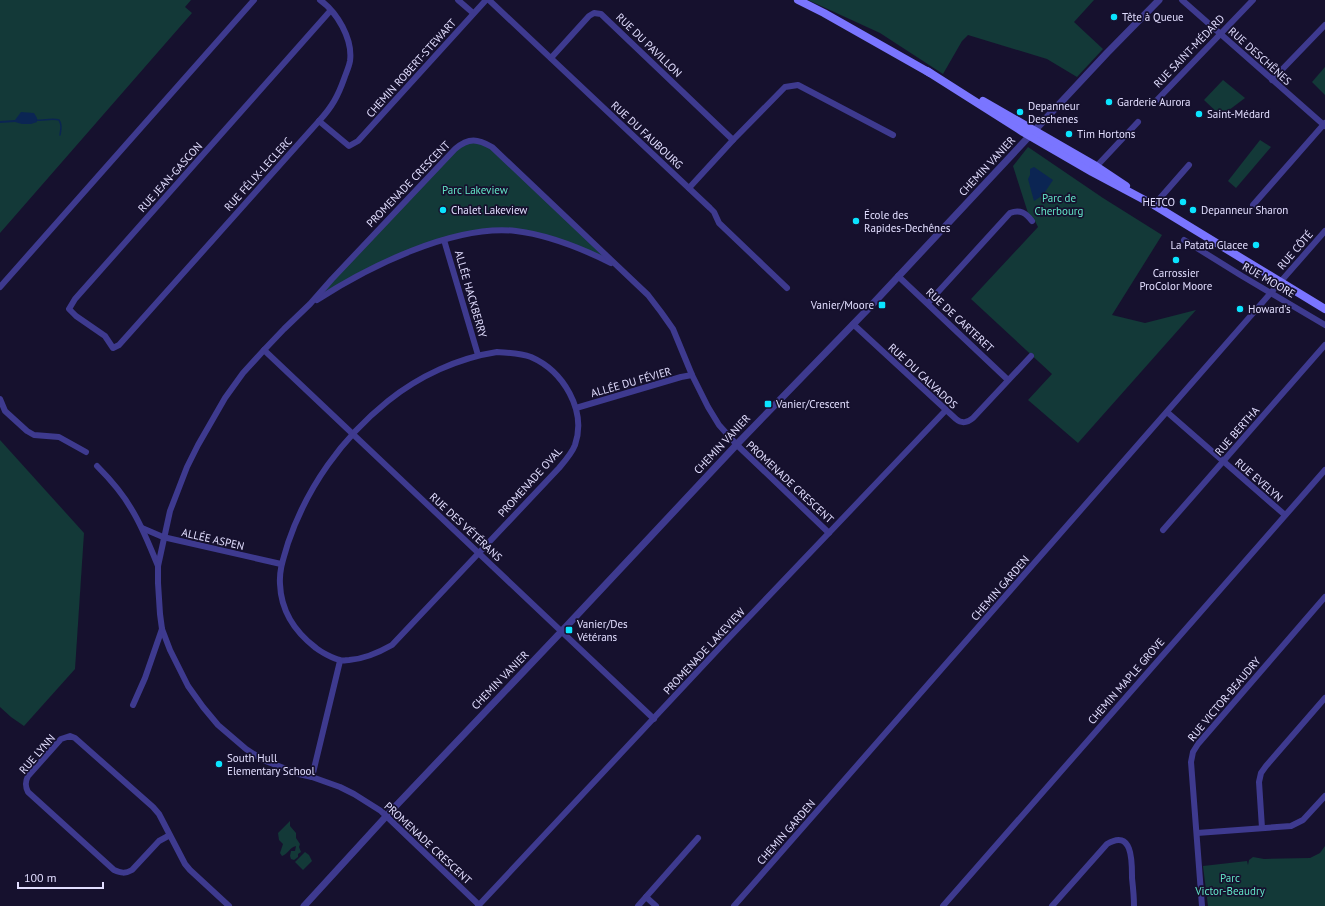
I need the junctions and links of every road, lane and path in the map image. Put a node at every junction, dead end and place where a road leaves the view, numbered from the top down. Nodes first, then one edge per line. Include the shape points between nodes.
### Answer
1 (254, 0) edge
2 (320, 0) edge
3 (458, 0) edge
4 (487, 0) edge
5 (798, 0) edge
6 (1159, 0) edge
7 (1182, 0) edge
8 (1253, 0) edge
9 (331, 10) junction
10 (473, 13) junction
11 (1325, 24) edge
12 (1220, 34) junction
13 (551, 58) junction
14 (1272, 80) junction
15 (1157, 100) dead end
16 (320, 121) junction
17 (1138, 122) dead end
18 (1324, 125) edge
19 (1032, 133) junction
20 (893, 135) dead end
21 (734, 140) junction
22 (1189, 165) dead end
23 (1094, 169) junction
24 (689, 188) junction
25 (1154, 205) junction
26 (1253, 205) dead end
27 (1032, 221) dead end
28 (1325, 231) edge
29 (444, 240) junction
30 (1184, 240) dead end
31 (619, 268) junction
32 (898, 276) junction
33 (1280, 283) junction
34 (0, 287) edge
35 (787, 288) dead end
36 (1271, 293) junction
37 (928, 303) junction
38 (310, 304) junction
39 (1325, 309) edge
40 (854, 324) junction
41 (1325, 325) edge
42 (119, 345) joint
43 (1325, 345) edge
44 (264, 350) junction
45 (478, 355) junction
46 (1031, 356) dead end
47 (692, 375) junction
48 (1008, 380) junction
49 (0, 399) edge
50 (576, 408) junction
51 (946, 410) junction
52 (1167, 412) junction
53 (352, 434) junction
54 (736, 445) junction
55 (86, 452) dead end
56 (1223, 462) junction
57 (97, 466) dead end
58 (1325, 470) edge
59 (1285, 515) junction
60 (142, 528) junction
61 (1163, 530) dead end
62 (829, 533) junction
63 (164, 537) junction
64 (479, 552) junction
65 (281, 564) junction
66 (158, 566) junction
67 (1325, 597) edge
68 (162, 629) junction
69 (562, 631) junction
70 (340, 660) junction
71 (1325, 698) edge
72 (133, 705) dead end
73 (654, 719) junction
74 (312, 777) junction
75 (1325, 796) edge
76 (387, 816) junction
77 (1262, 828) junction
78 (1197, 833) junction
79 (170, 835) junction
80 (698, 838) dead end
81 (646, 898) junction
82 (479, 905) edge
83 (230, 906) edge
84 (304, 906) edge
85 (638, 906) edge
86 (656, 906) edge
87 (734, 906) edge
88 (943, 906) edge
89 (1052, 906) edge
90 (1134, 906) edge
91 (1202, 906) edge

1 - 34 street
2 - 9 street, RUE FÉLIX-LECLERC
3 - 10 street
4 - 10 street, CHEMIN ROBERT-STEWART
4 - 13 street, RUE DU FAUBOURG
5 - 19 main road via 927,71
6 - 19 street, CHEMIN VANIER
7 - 12 street, RUE DESCHÊNES
8 - 12 street, RUE SAINT-MÉDARD
9 - 16 street, RUE FÉLIX-LECLERC via 346,34 350,61 338,95
9 - 42 street, RUE JEAN-GASCON via 75,299 70,309 76,316 105,336 113,348
10 - 16 street, CHEMIN ROBERT-STEWART via 358,141 349,146
11 - 14 street
12 - 14 street, RUE DESCHÊNES
12 - 15 street, RUE SAINT-MÉDARD
13 - 21 street, RUE DU PAVILLON via 589,16 594,13 601,14
13 - 24 street, RUE DU FAUBOURG
14 - 18 street, RUE DESCHÊNES
16 - 42 street, RUE FÉLIX-LECLERC
17 - 23 street
18 - 26 street
19 - 23 main road
19 - 32 street, CHEMIN VANIER
20 - 21 street via 798,85 785,87
21 - 24 street
22 - 25 street
23 - 25 main road
24 - 35 street, RUE DU FAUBOURG via 714,212 719,223
25 - 33 main road
27 - 37 street via 1026,213 1010,213
28 - 33 street, RUE CÔTÉ
29 - 31 street, PROMENADE CRESCENT via 482,232 521,232 552,238
29 - 38 street, PROMENADE CRESCENT via 394,259
29 - 45 street, ALLÉE HACKBERRY
30 - 36 street, RUE MOORE
31 - 38 street, PROMENADE CRESCENT via 492,147 475,140 467,141 455,149
31 - 47 street, PROMENADE CRESCENT via 648,295 673,329
32 - 37 street, RUE DE CARTERET
32 - 40 street, CHEMIN VANIER
33 - 36 street, CHEMIN GARDEN
33 - 39 main road
36 - 41 street, RUE MOORE
36 - 52 street, CHEMIN GARDEN
37 - 48 street, RUE DE CARTERET
38 - 44 street, PROMENADE CRESCENT
40 - 51 street, RUE DU CALVADOS
40 - 54 street, CHEMIN VANIER
43 - 56 street, RUE BERTHA
44 - 53 street, RUE DES VÉTÉRANS
44 - 63 street, PROMENADE CRESCENT via 225,398 198,445 179,486
45 - 50 street, PROMENADE OVAL via 512,353 529,356 544,364 568,389
45 - 53 street, PROMENADE OVAL via 430,374 409,386 388,400
46 - 48 street, RUE DU CALVADOS
47 - 50 street, ALLÉE DU FÉVIER
47 - 54 street, PROMENADE CRESCENT via 719,425
48 - 51 street, RUE DU CALVADOS via 970,421 959,422
49 - 55 street via 5,411 27,431 34,435 60,437
50 - 64 street, PROMENADE OVAL via 577,434 568,456
51 - 62 street, PROMENADE LAKEVIEW
52 - 56 street, RUE EVELYN
52 - 87 street, CHEMIN GARDEN
53 - 64 street, RUE DES VÉTÉRANS
53 - 65 street, PROMENADE OVAL via 339,449 308,497 293,528
54 - 62 street, PROMENADE CRESCENT
54 - 69 street, CHEMIN VANIER
56 - 59 street, RUE EVELYN
56 - 61 street, RUE BERTHA
57 - 60 street via 132,508
58 - 59 street, CHEMIN MAPLE GROVE
59 - 88 street, CHEMIN MAPLE GROVE
60 - 63 street, ALLÉE ASPEN
60 - 66 street
62 - 73 street, PROMENADE LAKEVIEW
63 - 65 street, ALLÉE ASPEN
63 - 66 street, PROMENADE CRESCENT
64 - 69 street, RUE DES VÉTÉRANS
64 - 70 street, PROMENADE OVAL via 392,646 375,655
65 - 70 street, PROMENADE OVAL via 280,584 283,603 290,621 303,638 320,651
66 - 68 street, PROMENADE CRESCENT
67 - 78 street, RUE VICTOR-BEAUDRY via 1195,748 1191,762
68 - 72 street
68 - 74 street, PROMENADE CRESCENT via 178,669 188,686 218,724 246,749 264,760
69 - 73 street, RUE DES VÉTÉRANS
69 - 76 street, CHEMIN VANIER
70 - 74 street
71 - 77 street via 1261,773 1259,782
73 - 82 street, PROMENADE LAKEVIEW
74 - 76 street, PROMENADE CRESCENT via 354,794
75 - 77 street via 1300,823
76 - 82 street, PROMENADE CRESCENT
76 - 84 street, CHEMIN VANIER
77 - 78 street
78 - 91 street, RUE VICTOR-BEAUDRY
79 - 79 street, RUE LYNN via 153,808 70,736 61,739 25,781 28,792 120,873 132,870 159,841
79 - 83 street, RUE LYNN via 190,870
80 - 81 street
81 - 85 street
81 - 86 street
89 - 90 street via 1104,847 1115,840 1130,848

